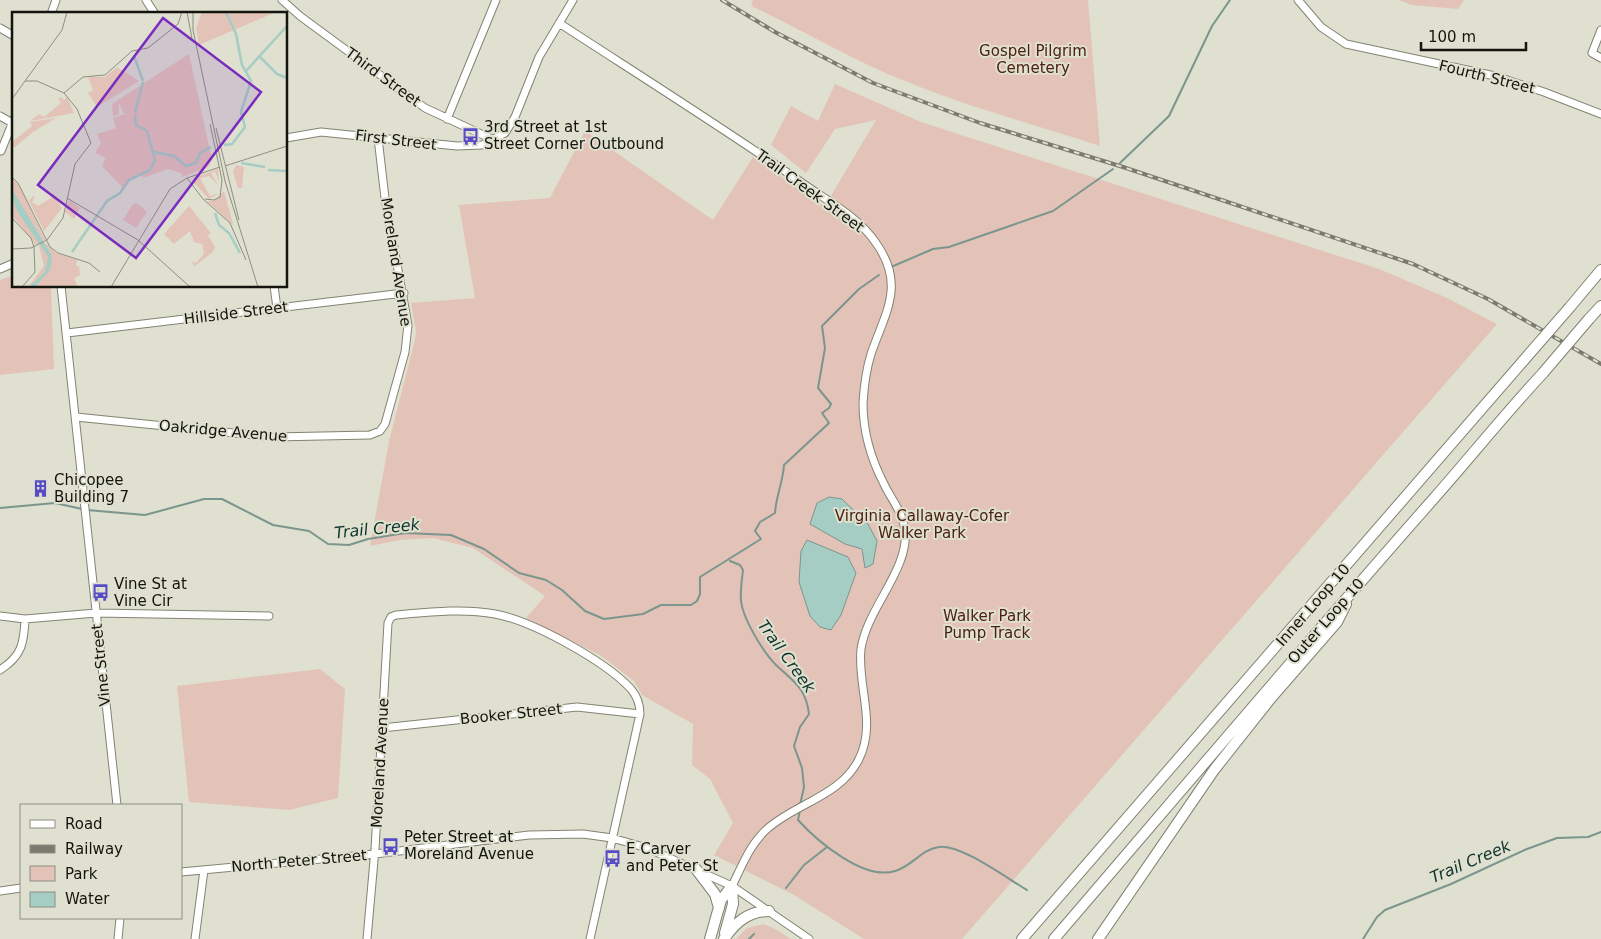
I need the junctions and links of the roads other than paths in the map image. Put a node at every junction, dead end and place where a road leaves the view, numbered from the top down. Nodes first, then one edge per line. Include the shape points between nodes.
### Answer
1 (56, 0) edge
2 (146, 0) edge
3 (282, 0) edge
4 (496, 0) edge
5 (572, 0) edge
6 (1298, 0) edge
7 (52, 12) edge
8 (154, 12) edge
9 (559, 24) junction
10 (0, 28) edge
11 (1601, 30) edge
12 (12, 35) edge
13 (1601, 58) edge
14 (1601, 114) edge
15 (0, 116) edge
16 (447, 119) junction
17 (12, 122) edge
18 (12, 124) edge
19 (288, 138) edge
20 (378, 138) junction
21 (494, 140) junction
22 (1, 151) edge
23 (12, 264) edge
24 (0, 269) edge
25 (1601, 270) edge
26 (62, 288) edge
27 (274, 288) edge
28 (404, 293) junction
29 (1601, 306) edge
30 (277, 308) junction
31 (67, 333) junction
32 (76, 417) junction
33 (370, 435) joint
34 (1354, 589) junction
35 (96, 613) junction
36 (0, 616) edge
37 (269, 616) dead end
38 (25, 618) junction
39 (0, 670) edge
40 (640, 714) junction
41 (382, 728) junction
42 (117, 804) edge
43 (612, 838) junction
44 (375, 854) junction
45 (696, 869) junction
46 (204, 870) junction
47 (182, 872) edge
48 (732, 886) junction
49 (20, 888) edge
50 (0, 891) edge
51 (719, 908) junction
52 (769, 910) junction
53 (120, 919) edge
54 (118, 939) edge
55 (195, 939) edge
56 (367, 939) edge
57 (590, 939) edge
58 (710, 939) edge
59 (723, 939) edge
60 (809, 939) edge
61 (1022, 939) edge
62 (1054, 939) edge
63 (1098, 939) edge

1 - 7 street
2 - 8 street
3 - 16 street, Third Street via 425,108
4 - 16 street
5 - 9 street
6 - 14 street, Fourth Street via 1321,27 1346,44 1495,76
9 - 21 street via 539,57 510,125
9 - 48 street, Trail Creek Street via 848,216 876,242 886,263 890,305 870,357 865,379 864,417 872,459 898,508 905,538 900,559 872,615 861,649 861,682 867,724 864,747 850,773 825,793 770,826 752,845
10 - 12 street
11 - 13 street via 1592,53
15 - 17 street
16 - 21 street, Third Street
18 - 22 street
19 - 20 street, First Street via 321,132
20 - 21 street, First Street via 457,146 474,146
20 - 28 street, Moreland Avenue via 385,198
23 - 24 street
25 - 61 highway, Inner Loop 10, bridge
26 - 31 street, Vine Street
27 - 30 street
28 - 30 street, Hillside Street
28 - 33 street, Moreland Avenue via 408,325 405,352 385,424 380,431
29 - 34 highway, Outer Loop 10, bridge
30 - 31 street, Hillside Street
31 - 32 street, Vine Street
32 - 33 street, Oakridge Avenue via 274,437
32 - 35 street, Vine Street
34 - 62 highway, Outer Loop 10
34 - 63 highway via 1337,622 1214,770
35 - 37 street
35 - 38 street
35 - 42 street, Vine Street
36 - 38 street
38 - 39 street via 19,654
40 - 41 street, Booker Street via 577,707
40 - 41 street, Moreland Avenue via 636,696 618,677 576,649 494,613 440,612 391,617 388,623
40 - 43 street
41 - 44 street, Moreland Avenue
43 - 44 street, North Peter Street via 583,834 529,835
43 - 45 street, North Peter Street
43 - 57 street
44 - 46 street, North Peter Street
44 - 56 street, Moreland Avenue
45 - 48 street, North Peter Street
45 - 51 highway via 715,894
46 - 47 street, North Peter Street
46 - 55 street
48 - 51 highway
48 - 52 street, North Peter Street
48 - 59 highway via 733,904
49 - 50 street
51 - 58 highway
52 - 59 highway via 744,917
52 - 60 street, North Peter Street
53 - 54 street

